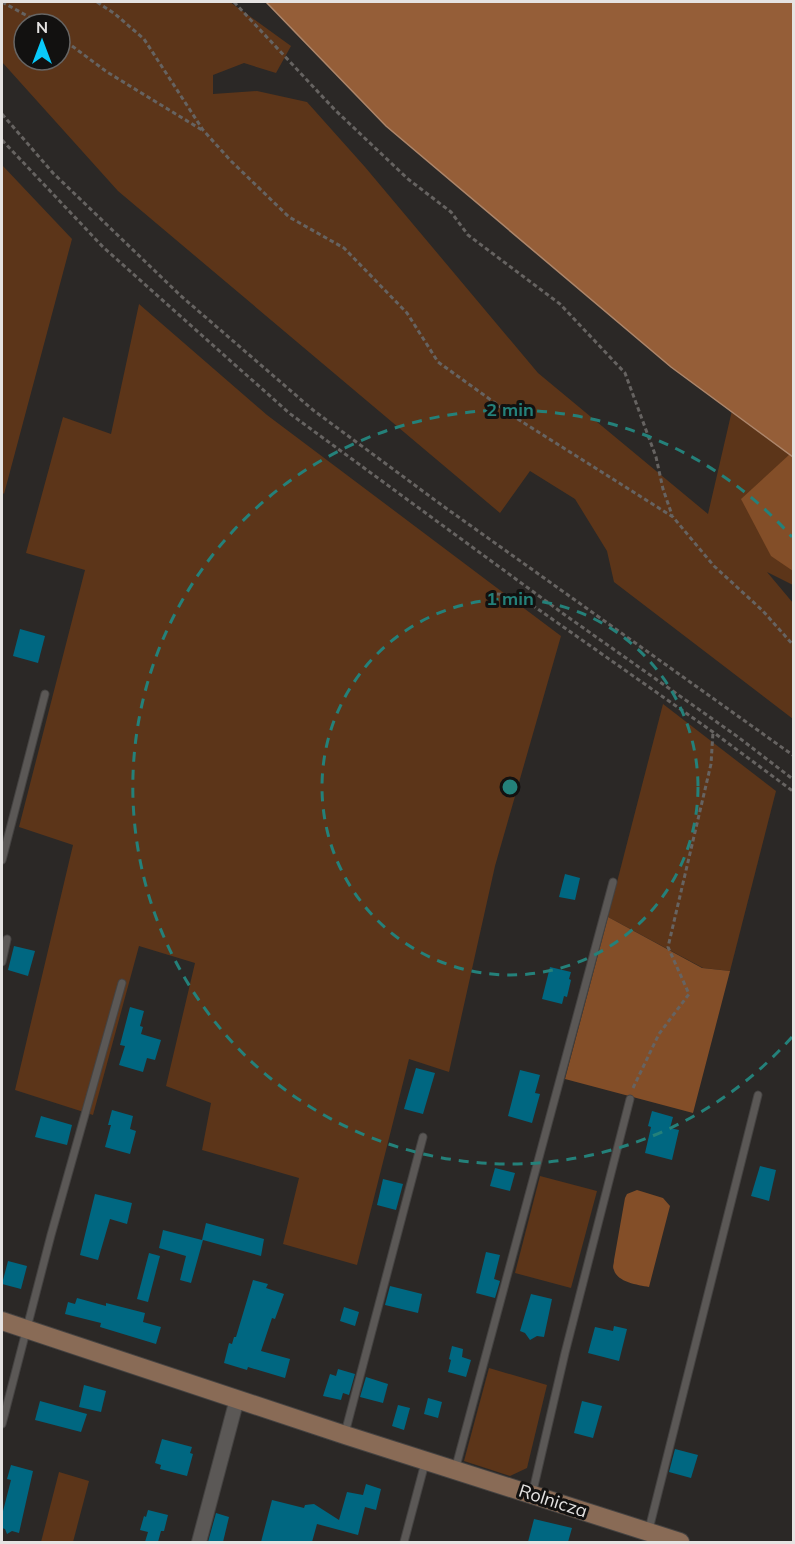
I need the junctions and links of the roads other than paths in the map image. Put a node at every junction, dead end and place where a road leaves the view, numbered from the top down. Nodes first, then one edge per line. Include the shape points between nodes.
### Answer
1 (45, 694) dead end
2 (2, 860) edge
3 (613, 882) dead end
4 (7, 939) dead end
5 (2, 962) edge
6 (123, 983) dead end
7 (758, 1095) dead end
8 (630, 1099) road end
9 (423, 1137) dead end
10 (2, 1321) edge
11 (27, 1330) junction
12 (237, 1399) junction
13 (2, 1424) edge
14 (345, 1436) junction
15 (426, 1460) junction
16 (455, 1470) junction
17 (532, 1495) junction
18 (648, 1532) junction
19 (199, 1542) edge
20 (404, 1542) edge
21 (680, 1542) edge

1 - 2 lane
3 - 16 lane
4 - 5 lane
6 - 11 lane
7 - 18 lane
8 - 17 lane
9 - 14 lane
10 - 11 street, Rolnicza
11 - 12 street, Rolnicza
11 - 13 lane
12 - 14 street, Rolnicza
12 - 19 street
14 - 15 street, Rolnicza
15 - 16 street, Rolnicza
15 - 20 lane
16 - 17 street, Rolnicza
17 - 18 street, Rolnicza
18 - 21 street, Rolnicza

